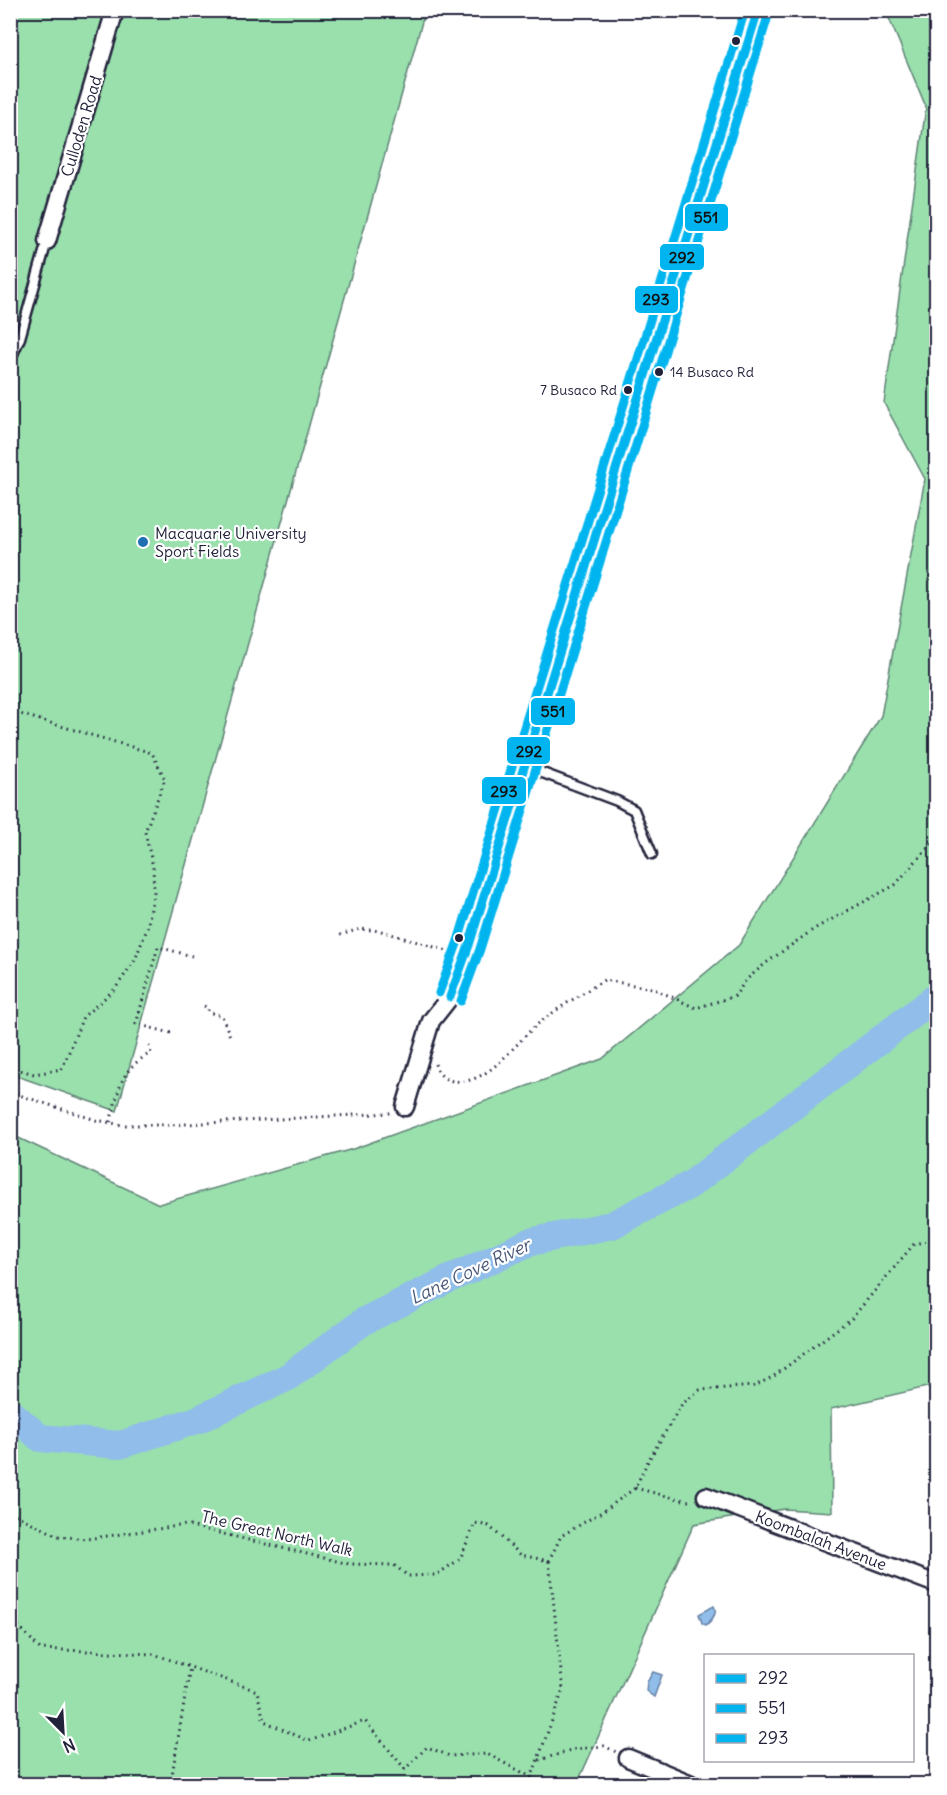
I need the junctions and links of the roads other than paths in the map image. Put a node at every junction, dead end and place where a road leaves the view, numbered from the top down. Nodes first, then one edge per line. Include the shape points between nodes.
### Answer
1 (115, 10) edge
2 (758, 10) edge
3 (46, 241) joint
4 (10, 361) edge
5 (524, 766) junction
6 (652, 854) dead end
7 (405, 1107) road end
8 (706, 1496) road end
9 (936, 1584) edge
10 (628, 1758) road end
11 (691, 1785) edge

1 - 3 street, Culloden Road
2 - 5 street
3 - 4 lane
5 - 6 lane via 634,810
5 - 7 street via 469,945 450,997 431,1021
8 - 9 street, Koombalah Avenue
10 - 11 street

